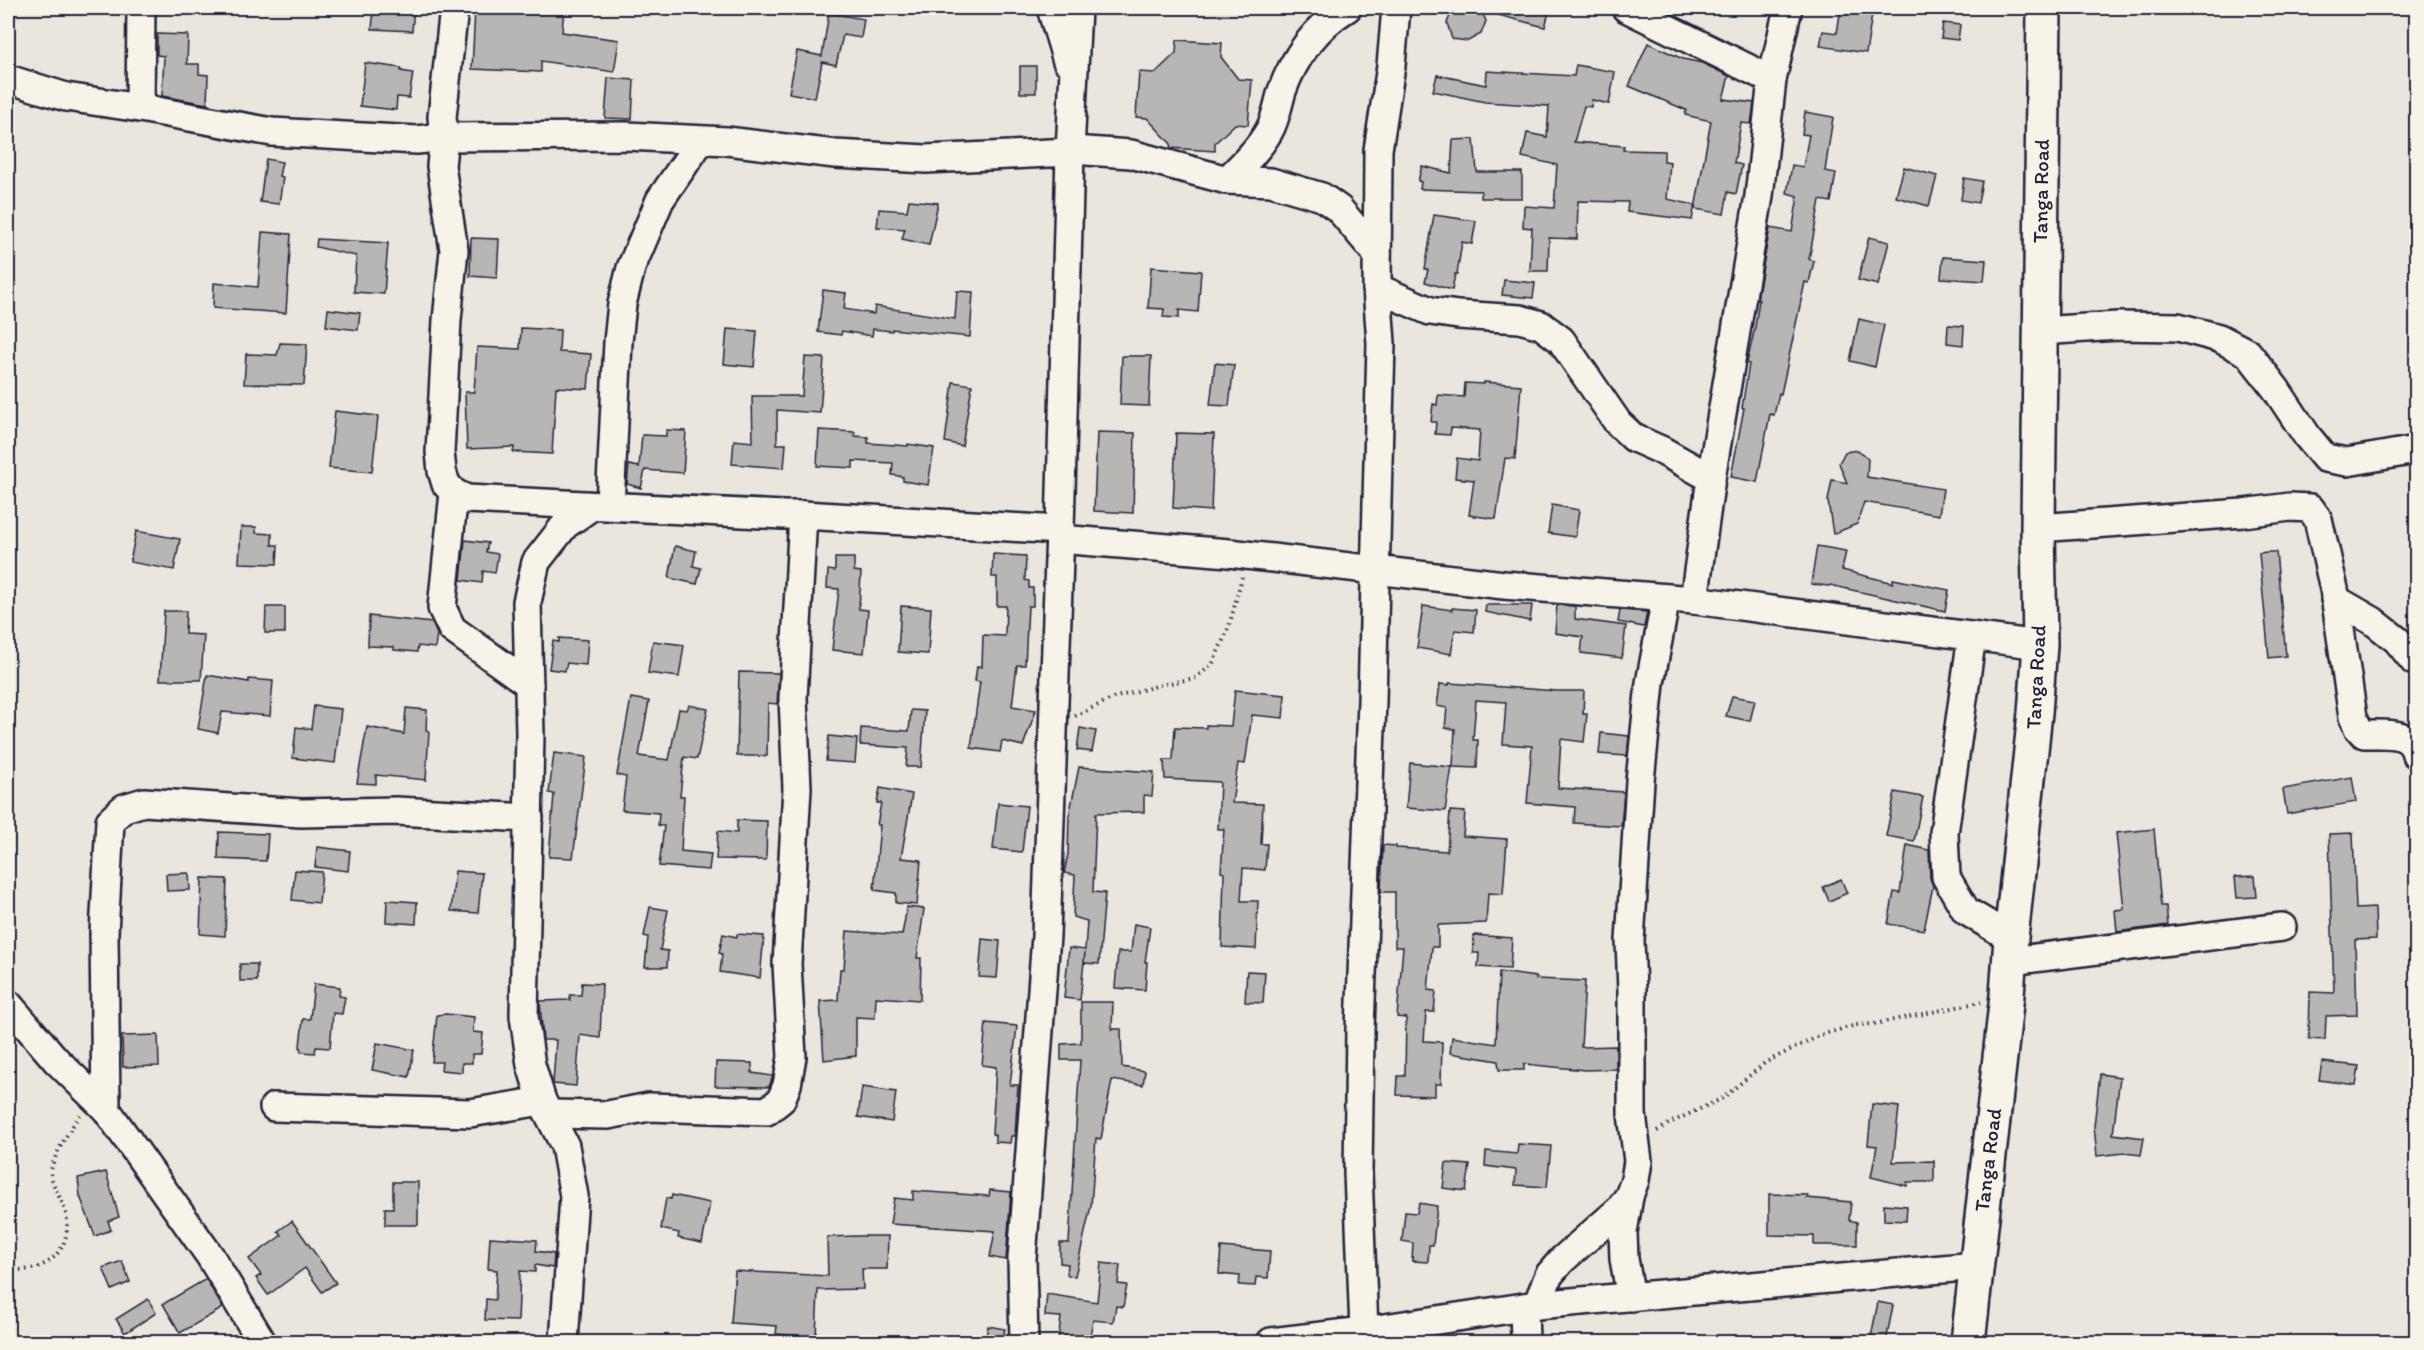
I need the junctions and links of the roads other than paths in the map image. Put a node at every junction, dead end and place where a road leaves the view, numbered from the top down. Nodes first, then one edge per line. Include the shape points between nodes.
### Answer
1 (141, 8) edge
2 (454, 8) edge
3 (1051, 8) edge
4 (1077, 8) edge
5 (1347, 8) edge
6 (1396, 8) edge
7 (1626, 8) edge
8 (1788, 8) edge
9 (2044, 8) edge
10 (8, 79) edge
11 (1073, 80) junction
12 (1772, 80) junction
13 (140, 108) junction
14 (444, 137) junction
15 (701, 140) junction
16 (1070, 151) junction
17 (1227, 180) junction
18 (1377, 254) junction
19 (1377, 288) junction
20 (2039, 331) junction
21 (2416, 450) edge
22 (1711, 478) junction
23 (454, 493) junction
24 (601, 505) junction
25 (804, 515) junction
26 (2038, 528) junction
27 (1059, 534) junction
28 (1374, 571) junction
29 (1666, 598) junction
30 (2335, 599) junction
31 (1694, 600) junction
32 (1972, 636) junction
33 (2040, 645) junction
34 (2414, 661) dead end
35 (529, 684) junction
36 (2416, 754) edge
37 (529, 818) junction
38 (2282, 927) dead end
39 (2011, 949) junction
40 (8, 1004) edge
41 (99, 1103) junction
42 (274, 1107) dead end
43 (545, 1108) junction
44 (1629, 1196) junction
45 (1976, 1266) junction
46 (1631, 1297) junction
47 (1531, 1306) junction
48 (1349, 1336) edge
49 (1521, 1340) edge
50 (262, 1342) edge
51 (564, 1342) edge
52 (1024, 1342) edge
53 (1271, 1342) edge
54 (1968, 1342) edge

1 - 13 street
2 - 14 street via 442,117
3 - 11 street
4 - 11 street
5 - 17 street via 1329,19 1301,52 1270,129
6 - 18 street via 1378,150
7 - 12 street
8 - 12 street
9 - 20 highway, Tanga Road
10 - 13 street via 66,98
11 - 16 street
12 - 22 street via 1759,196
13 - 14 street via 272,132 417,140
14 - 15 street via 626,136
14 - 23 street via 441,166 454,250 440,452 446,484
15 - 16 street via 926,159
15 - 24 street via 660,200 631,268 622,304
16 - 17 street via 1131,154
16 - 27 street
17 - 18 street via 1271,182 1322,197 1339,209
18 - 19 street
19 - 22 street via 1430,311 1520,319 1541,325 1561,340 1601,401 1634,438
19 - 28 street via 1381,343
20 - 21 street via 2178,327 2219,338 2248,353 2325,458 2348,462
20 - 26 highway, Tanga Road
22 - 31 street
23 - 24 street via 467,499
23 - 35 street via 442,608 452,629
24 - 25 street
24 - 35 street via 565,525 536,562 527,602
25 - 27 street
25 - 43 street via 793,698 797,788 787,964 792,1057 781,1100 767,1111 649,1107 608,1115
26 - 30 street via 2310,508 2318,519
26 - 33 highway, Tanga Road
27 - 28 street
27 - 52 street via 1046,936 1022,1258
28 - 29 street
28 - 48 street via 1358,1161
29 - 31 street
29 - 44 street via 1650,683 1640,782 1631,929 1631,1082 1638,1161
30 - 34 street via 2373,621 2397,640
30 - 36 street via 2345,676 2358,728 2364,734 2405,737
31 - 32 street
32 - 33 street
32 - 39 street via 1944,833 1946,877 1966,910
33 - 39 highway, Tanga Road
35 - 37 street
37 - 41 street via 396,811 300,813 144,802 124,808 110,821
37 - 43 street via 524,1016 531,1065
38 - 39 street
39 - 45 highway, Tanga Road
40 - 41 street
41 - 50 street via 210,1256
42 - 43 street via 470,1113
43 - 51 street via 565,1146 574,1196
44 - 46 street via 1623,1232
44 - 47 street via 1619,1210 1562,1260
45 - 46 street
45 - 54 highway, Tanga Road
46 - 47 street
47 - 48 street
47 - 49 street
48 - 53 street

